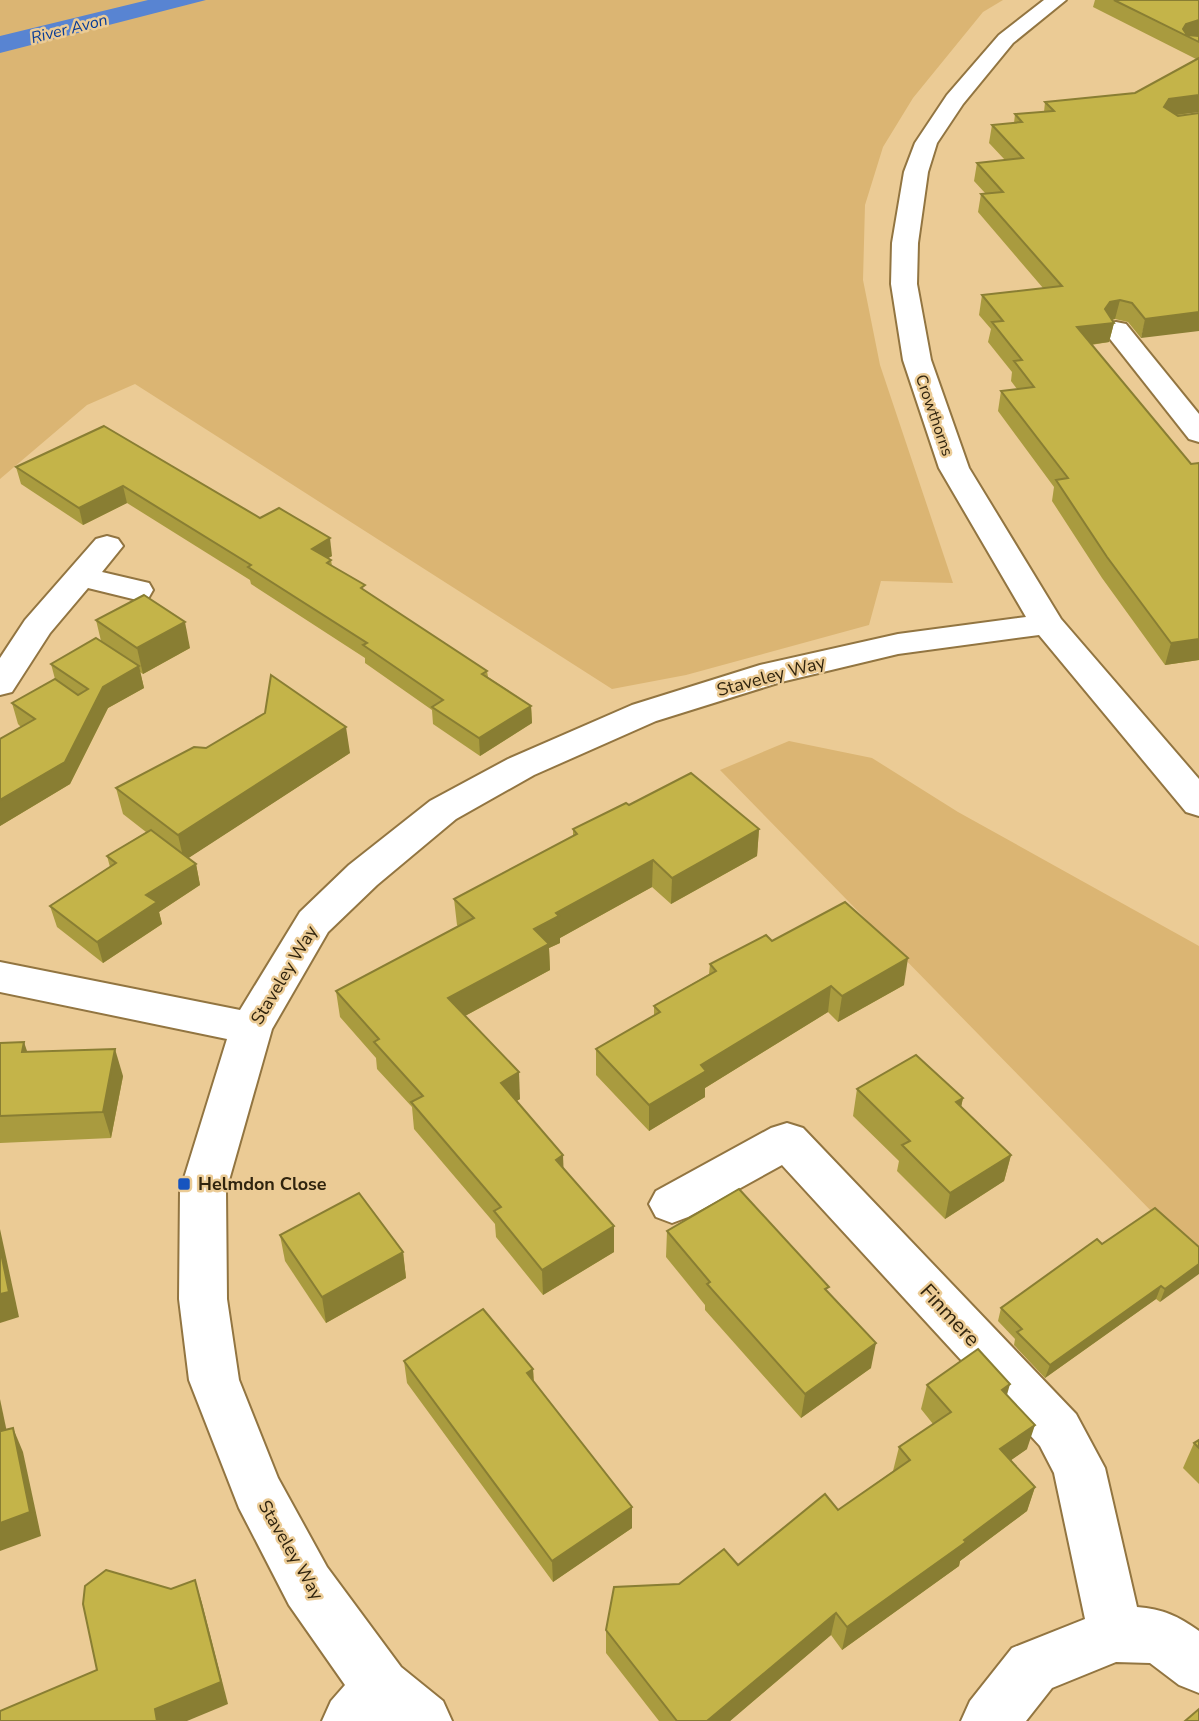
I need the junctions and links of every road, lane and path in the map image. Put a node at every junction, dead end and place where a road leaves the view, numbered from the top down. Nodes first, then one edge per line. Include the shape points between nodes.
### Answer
1 (1056, 0) edge
2 (1116, 330) edge
3 (1199, 433) edge
4 (107, 546) dead end
5 (80, 576) junction
6 (137, 590) dead end
7 (1047, 624) junction
8 (0, 684) edge
9 (1199, 803) edge
10 (0, 977) edge
11 (251, 1028) junction
12 (672, 1204) dead end
13 (1116, 1634) junction
14 (1199, 1665) edge
15 (366, 1704) edge
16 (424, 1721) edge
17 (990, 1721) edge

1 - 7 street, Crowthorns via 1006,39 926,143 916,172 904,284 917,360 954,468
2 - 3 street
4 - 5 street
5 - 6 street
5 - 8 street via 37,627
7 - 9 street, Crowthorns
7 - 11 street, Staveley Way via 898,645 772,673 644,713 521,767 443,810 314,922
10 - 11 street
11 - 15 street, Staveley Way via 203,1191 203,1299 214,1380 257,1491
12 - 13 street, Finmere via 787,1141 1058,1430 1079,1468
13 - 14 street via 1159,1636
13 - 17 street via 1032,1668
15 - 16 street, Staveley Way

